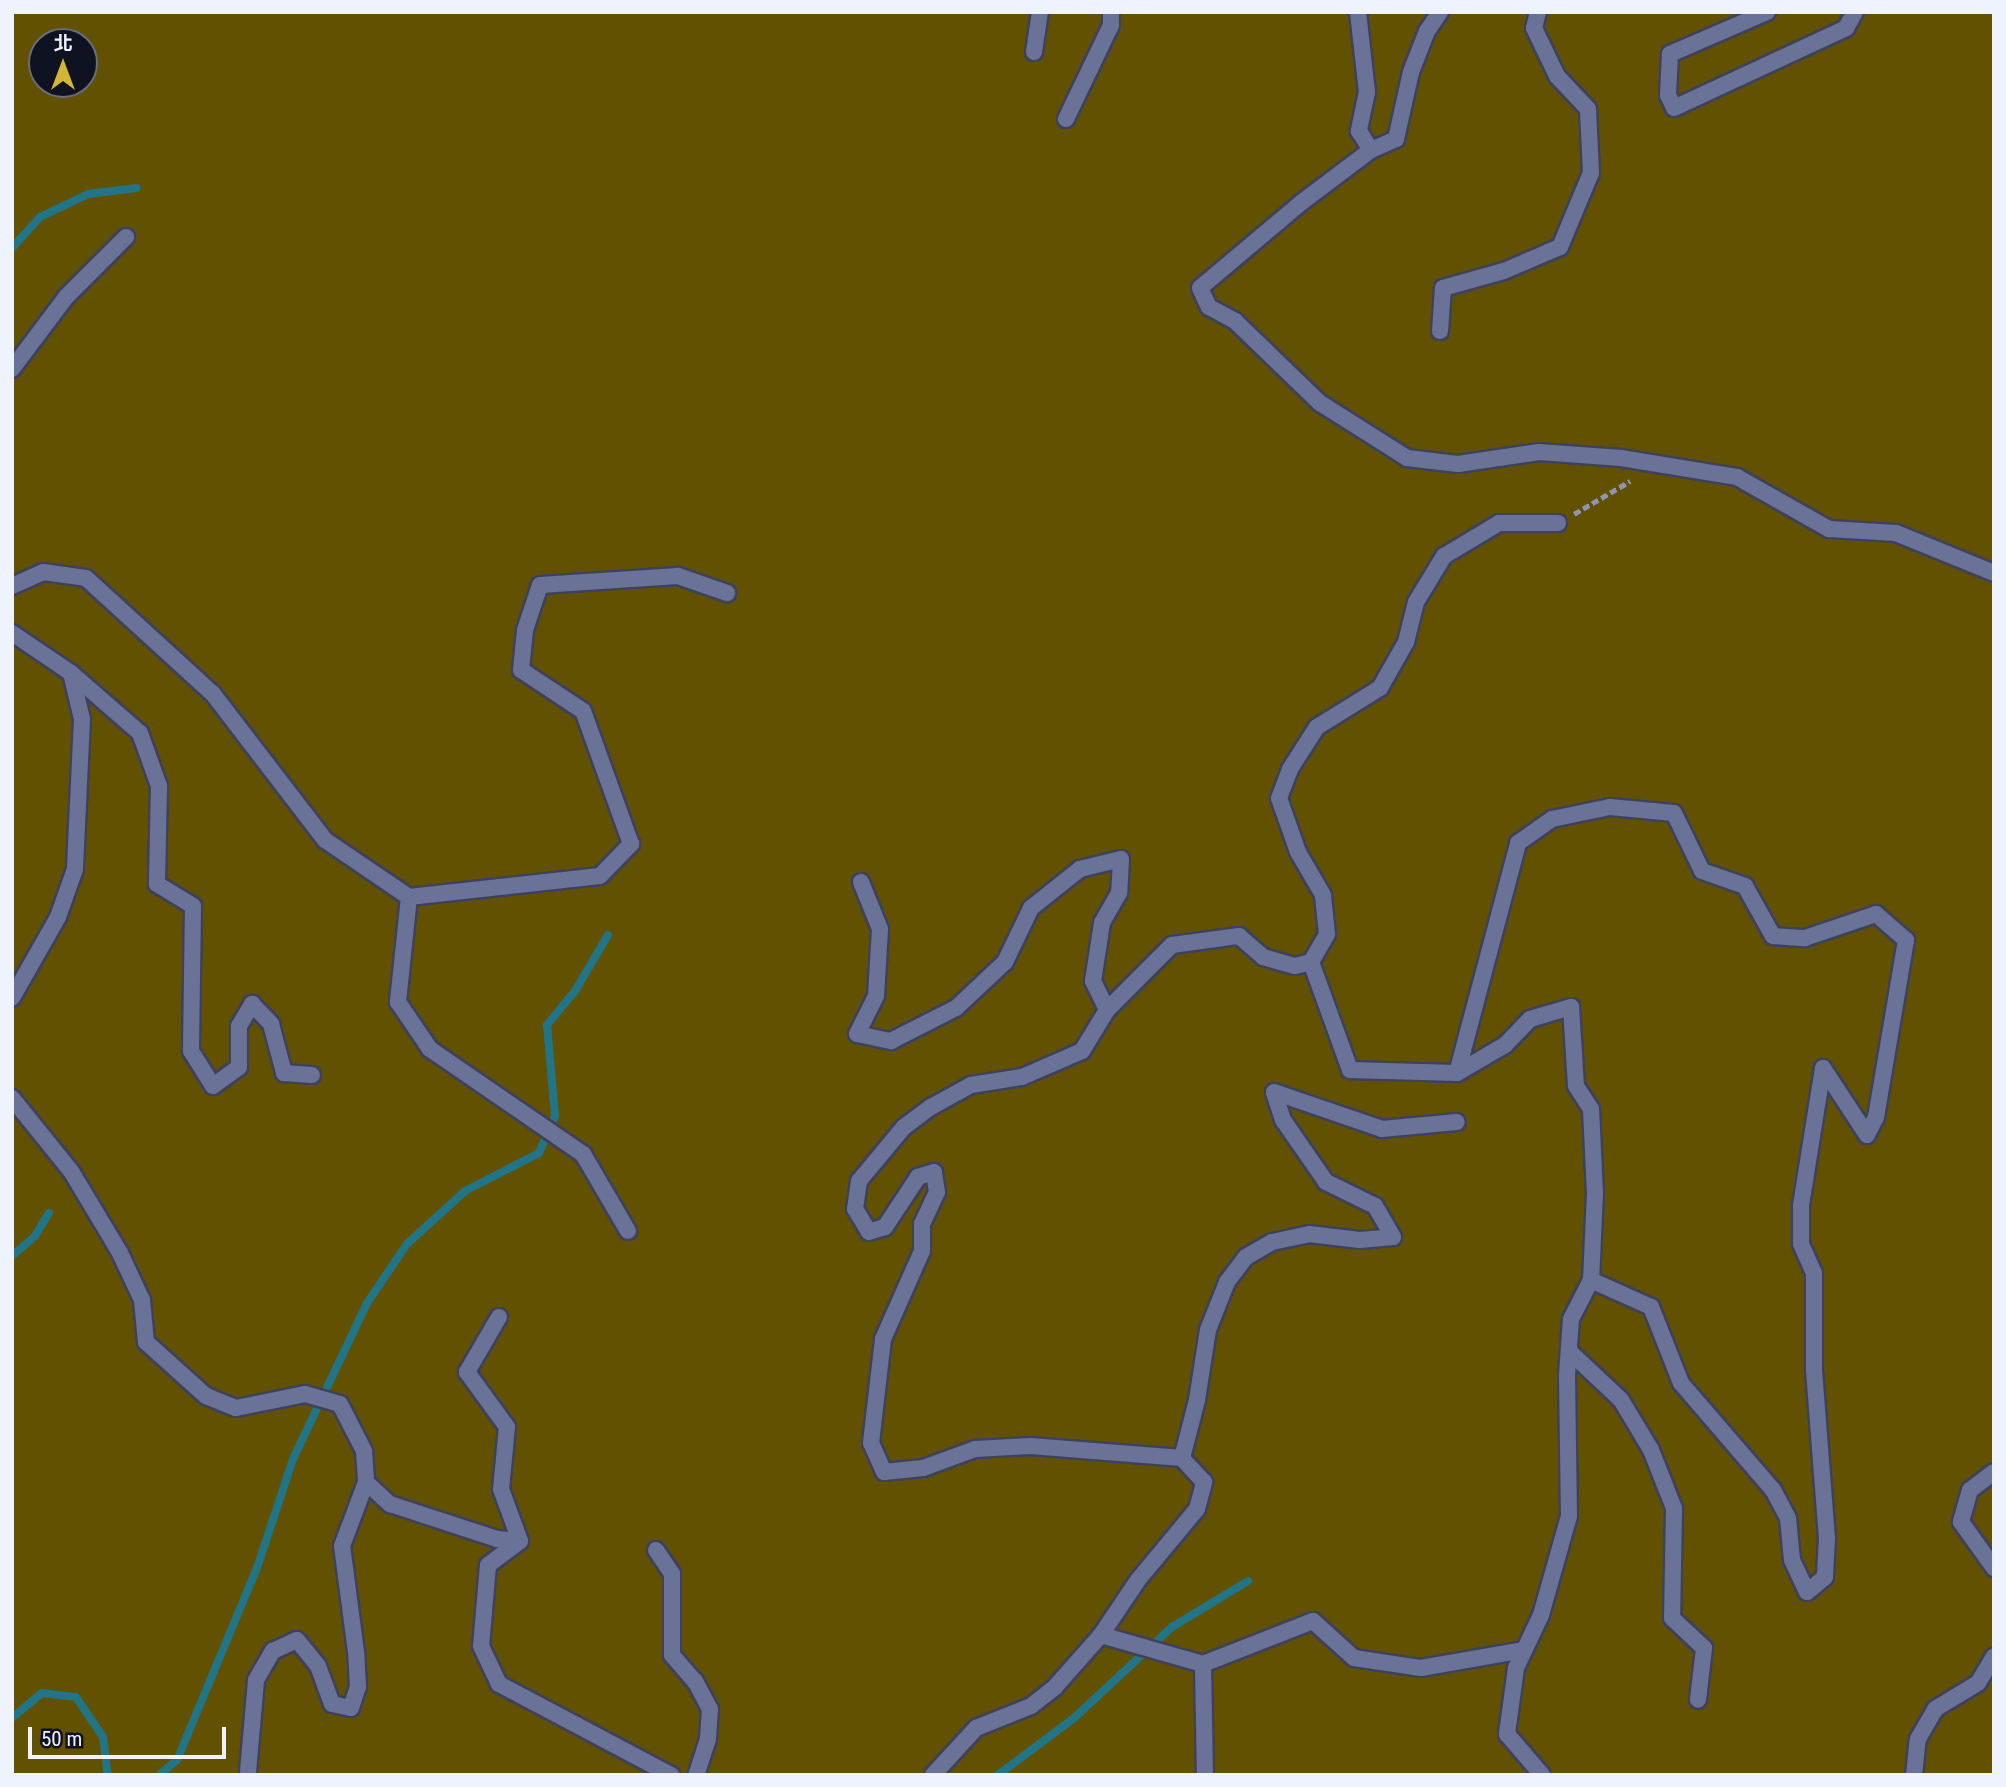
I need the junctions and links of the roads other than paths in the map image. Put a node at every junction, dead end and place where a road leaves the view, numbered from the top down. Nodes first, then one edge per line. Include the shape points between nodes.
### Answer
1 (1040, 12) edge
2 (1111, 12) edge
3 (1358, 12) edge
4 (1440, 12) edge
5 (1538, 12) edge
6 (1768, 12) edge
7 (1855, 12) edge
8 (1034, 52) dead end
9 (1066, 119) dead end
10 (1371, 150) junction
11 (126, 237) dead end
12 (1440, 331) dead end
13 (12, 369) edge
14 (1558, 523) road end
15 (1994, 573) edge
16 (12, 586) edge
17 (727, 593) dead end
18 (12, 633) edge
19 (71, 673) junction
20 (861, 883) dead end
21 (409, 897) junction
22 (1311, 962) junction
23 (12, 998) edge
24 (1107, 1010) junction
25 (1457, 1073) junction
26 (312, 1075) dead end
27 (12, 1098) edge
28 (1457, 1122) dead end
29 (628, 1231) dead end
30 (1591, 1280) junction
31 (499, 1317) dead end
32 (1569, 1351) junction
33 (1182, 1458) junction
34 (1994, 1472) edge
35 (366, 1482) junction
36 (520, 1541) junction
37 (656, 1550) dead end
38 (1994, 1568) edge
39 (1101, 1635) junction
40 (1524, 1650) junction
41 (1994, 1656) edge
42 (1203, 1664) junction
43 (1698, 1700) dead end
44 (248, 1772) dead end
45 (936, 1774) edge
46 (671, 1775) edge
47 (696, 1775) edge
48 (1205, 1775) edge
49 (1542, 1775) edge
50 (1914, 1775) edge

1 - 8 lane
2 - 9 lane via 1111,25
3 - 10 lane via 1367,92 1359,131
4 - 10 lane via 1411,72 1396,139
5 - 12 lane via 1534,28 1557,76 1588,109 1591,173 1560,247 1504,271 1443,288
6 - 7 lane via 1670,54 1668,95 1674,108 1846,28
10 - 15 lane via 1200,288 1209,307 1235,321 1320,403 1407,458 1458,464 1539,452 1737,477 1829,529 1896,533
11 - 13 lane via 66,297
14 - 22 lane via 1499,523 1444,556 1416,602 1406,642 1380,688 1317,727 1290,769 1279,798 1298,852 1323,895 1326,934
16 - 21 lane via 43,572 86,578 213,694 325,840
17 - 21 lane via 678,576 540,585 525,630 521,670 583,711 631,844 600,876
18 - 19 lane
19 - 23 lane via 82,719 75,869 58,917
19 - 26 lane via 140,733 159,786 157,884 194,906 191,1051 213,1086 239,1066 239,1026 252,1004 271,1024 284,1073
20 - 24 lane via 880,929 876,996 856,1034 891,1041 956,1008 1005,962 1031,908 1080,869 1121,859 1119,893 1102,923 1093,981
21 - 29 lane via 398,1002 430,1049 583,1154
22 - 24 lane via 1295,966 1263,957 1239,936 1172,945
22 - 25 lane via 1350,1070
24 - 33 lane via 1082,1051 1022,1077 971,1085 931,1107 904,1127 859,1181 855,1209 869,1232 885,1227 918,1177 934,1172 937,1192 922,1224 922,1251 883,1339 871,1443 884,1472 923,1468 975,1449 1030,1446
25 - 30 lane via 1505,1045 1530,1019 1571,1007 1576,1086 1591,1109 1595,1193
25 - 30 lane via 1518,843 1552,819 1610,807 1674,813 1702,871 1745,886 1773,936 1805,938 1876,914 1906,940 1876,1117 1867,1135 1823,1068 1801,1206 1801,1244 1814,1273 1814,1370 1827,1538 1825,1577 1807,1592 1792,1560 1788,1518 1773,1490 1681,1383 1651,1307
27 - 35 lane via 71,1171 120,1253 142,1300 146,1342 206,1396 236,1408 305,1394 340,1404 365,1451
28 - 33 lane via 1382,1129 1274,1092 1283,1120 1326,1182 1376,1206 1393,1237 1360,1240 1309,1234 1272,1242 1246,1257 1227,1282 1208,1330
30 - 32 lane via 1571,1319
31 - 36 lane via 467,1372 507,1427 501,1489
32 - 40 lane via 1569,1516 1541,1615
32 - 43 lane via 1621,1400 1651,1450 1674,1508 1672,1618 1704,1648
33 - 39 lane via 1204,1482 1197,1509 1138,1580
34 - 38 lane via 1970,1490 1961,1522
35 - 36 lane via 390,1504 496,1539
35 - 44 lane via 342,1546 358,1687 351,1708 332,1704 318,1666 297,1640 273,1650 256,1680
36 - 46 lane via 488,1565 481,1646 499,1684
37 - 47 lane via 671,1574 671,1655 695,1681 710,1709 708,1739
39 - 42 lane
39 - 45 lane via 1055,1687 1031,1706 976,1728
40 - 42 lane via 1421,1668 1354,1657 1313,1621
40 - 49 lane via 1516,1668 1507,1734
41 - 50 lane via 1978,1683 1935,1709 1918,1739
42 - 48 lane

